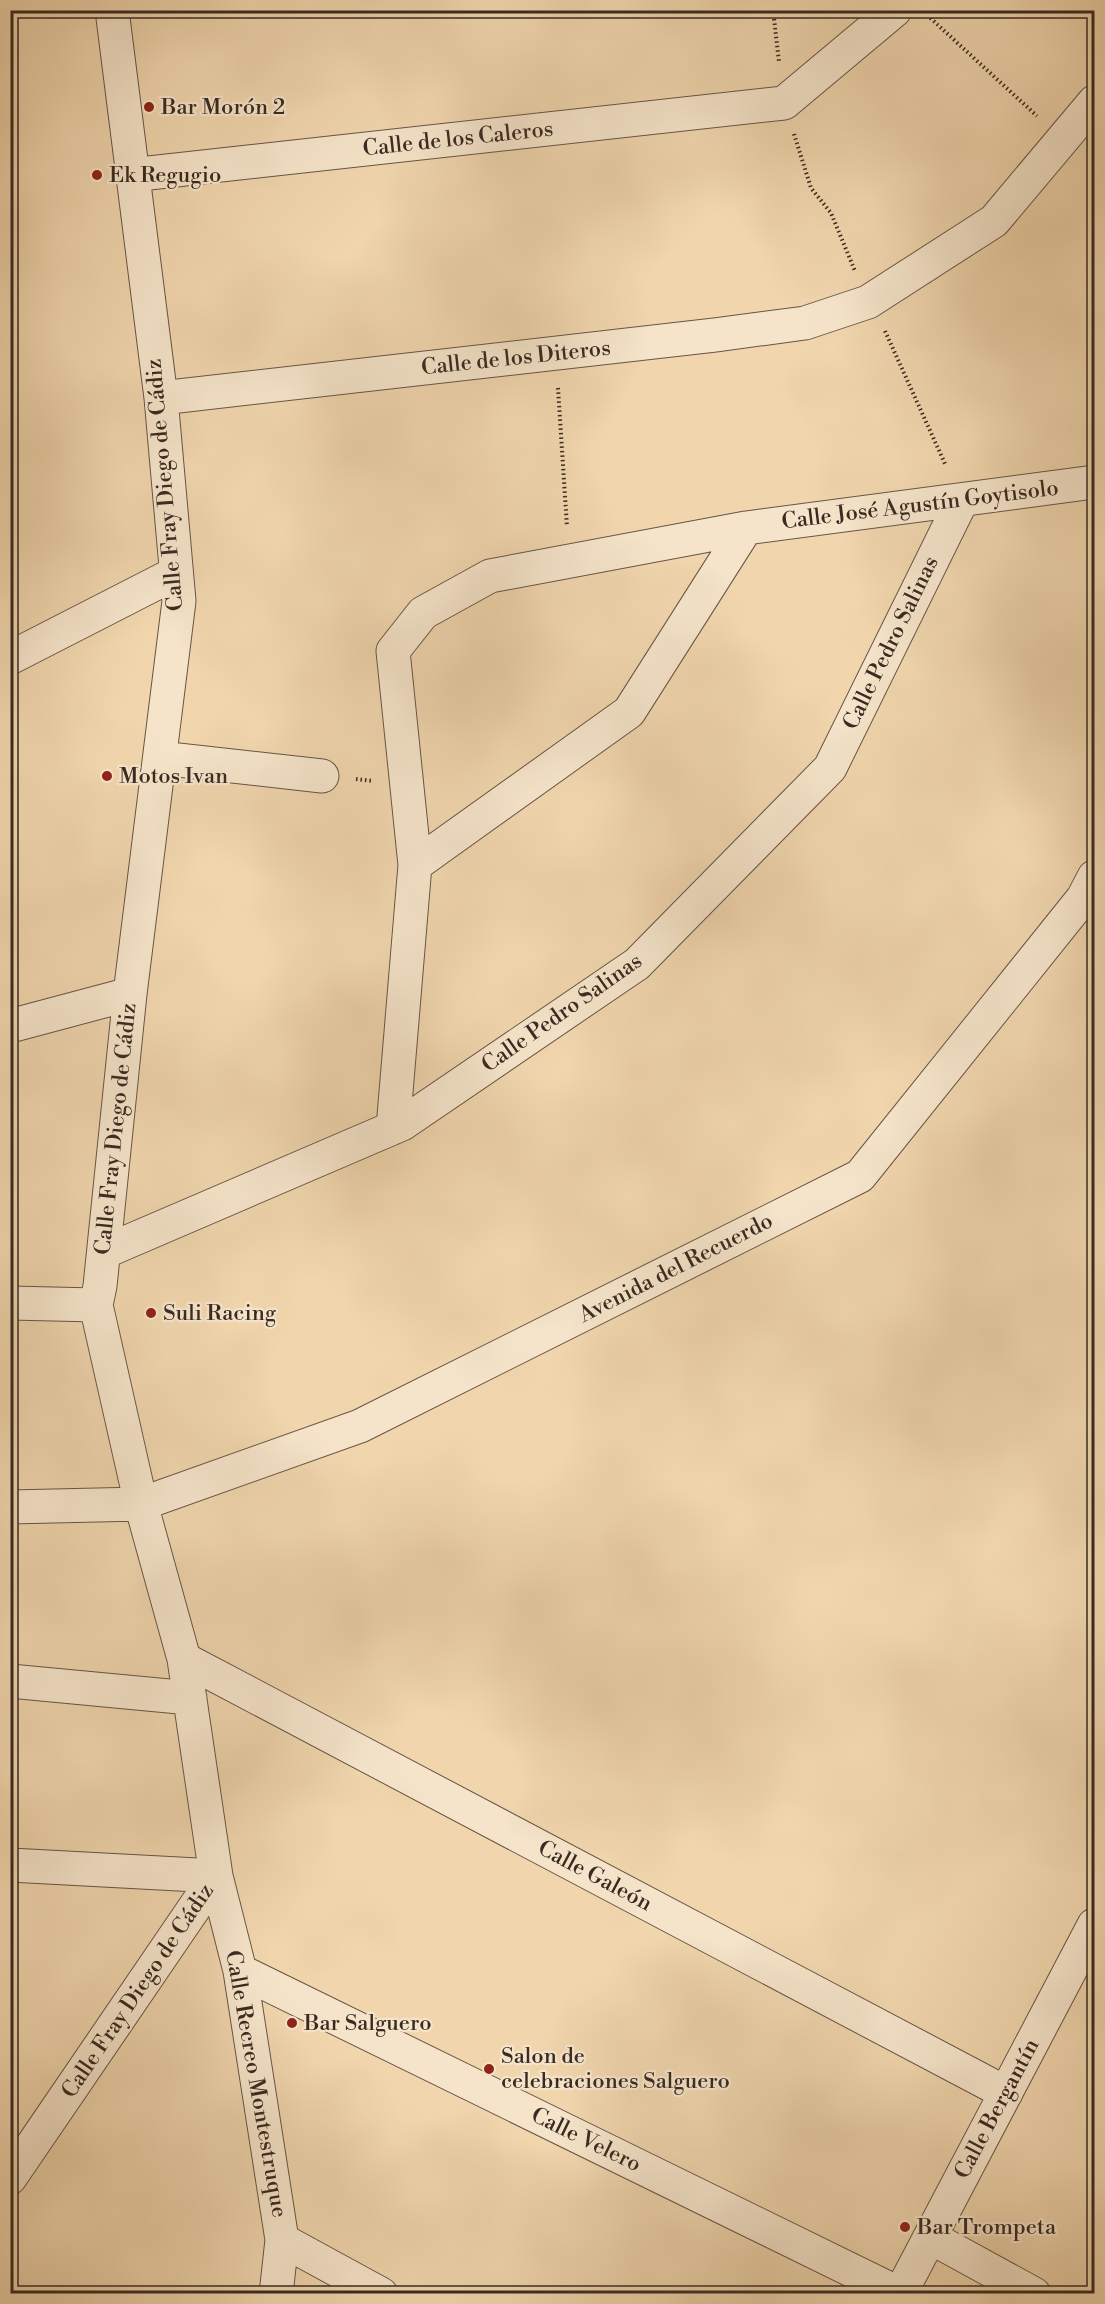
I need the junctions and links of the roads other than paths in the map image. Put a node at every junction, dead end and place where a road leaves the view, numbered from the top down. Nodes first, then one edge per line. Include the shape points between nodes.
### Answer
1 (112, 10) edge
2 (895, 10) edge
3 (1095, 102) edge
4 (131, 175) junction
5 (161, 398) junction
6 (1095, 483) edge
7 (962, 500) junction
8 (746, 528) junction
9 (176, 573) junction
10 (10, 658) edge
11 (160, 758) junction
12 (322, 776) road end
13 (415, 865) junction
14 (1095, 877) edge
15 (130, 994) junction
16 (10, 1026) edge
17 (393, 1128) junction
18 (104, 1252) junction
19 (10, 1304) edge
20 (96, 1305) junction
21 (141, 1504) junction
22 (10, 1507) edge
23 (184, 1659) junction
24 (10, 1681) edge
25 (190, 1698) junction
26 (10, 1865) edge
27 (216, 1876) junction
28 (1095, 1925) edge
29 (240, 1971) junction
30 (1006, 2093) junction
31 (10, 2178) edge
32 (930, 2237) junction
33 (282, 2240) junction
34 (276, 2294) edge
35 (381, 2294) edge
36 (900, 2294) edge
37 (1034, 2294) edge

1 - 4 street, Calle Fray Diego de Cádiz
2 - 4 street, Calle de los Caleros via 784,103
3 - 5 street, Calle de los Diteros via 994,221 869,301 805,323
4 - 5 street, Calle Fray Diego de Cádiz
5 - 9 street, Calle Fray Diego de Cádiz
6 - 7 street, Calle José Agustín Goytisolo
7 - 8 street, Calle José Agustín Goytisolo
7 - 17 street, Calle Pedro Salinas via 830,768 637,964
8 - 13 street via 630,712
8 - 13 street, Calle José Agustín Goytisolo via 490,576 423,613 393,651
9 - 10 street
9 - 11 street, Calle Fray Diego de Cádiz via 179,601
11 - 12 street
11 - 15 street, Calle Fray Diego de Cádiz
13 - 17 street, Calle José Agustín Goytisolo
14 - 21 street, Avenida del Recuerdo via 1083,898 860,1176 360,1426
15 - 16 street
15 - 18 street, Calle Fray Diego de Cádiz
17 - 18 street, Calle Pedro Salinas
18 - 20 street, Calle Fray Diego de Cádiz
19 - 20 street
20 - 21 street, Calle Fray Diego de Cádiz
21 - 22 street, Avenida del Recuerdo
21 - 23 street, Calle Fray Diego de Cádiz
23 - 25 street, Calle Fray Diego de Cádiz
23 - 30 street, Calle Galeón
24 - 25 street
25 - 27 street, Calle Fray Diego de Cádiz
26 - 27 street
27 - 29 street, Calle Recreo Montestruque
27 - 31 street, Calle Fray Diego de Cádiz
28 - 30 street, Calle Bergantín
29 - 33 street, Calle Recreo Montestruque
29 - 36 street, Calle Velero
30 - 32 street, Calle Bergantín
32 - 36 street, Calle Bergantín
32 - 37 street
33 - 34 street, Calle Recreo Montestruque
33 - 35 street

